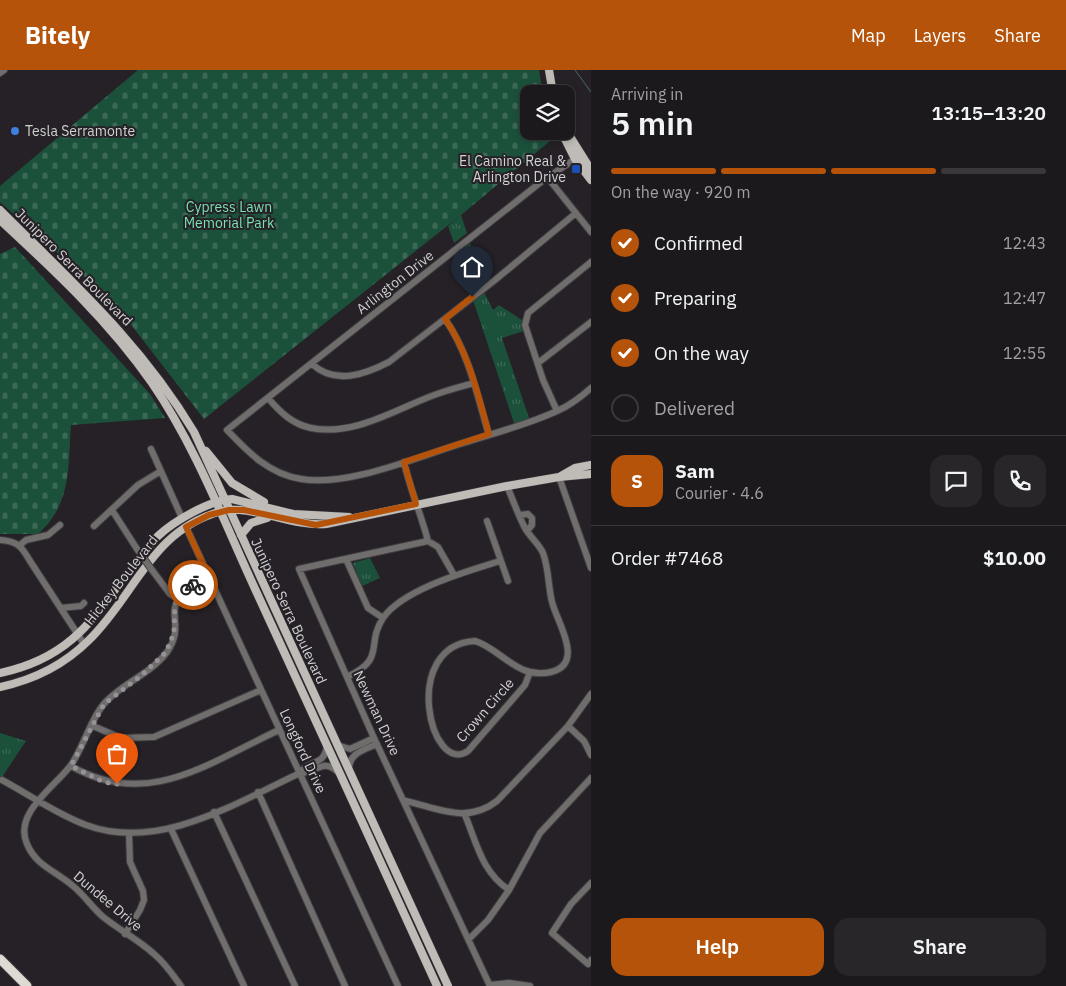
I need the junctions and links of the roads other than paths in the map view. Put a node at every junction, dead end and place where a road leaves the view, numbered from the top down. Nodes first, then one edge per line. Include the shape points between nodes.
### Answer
1 (4, 70) edge
2 (545, 70) edge
3 (549, 70) edge
4 (0, 73) edge
5 (548, 85) edge
6 (552, 85) edge
7 (567, 140) edge
8 (570, 140) edge
9 (578, 157) junction
10 (591, 170) edge
11 (548, 178) junction
12 (591, 180) edge
13 (0, 210) edge
14 (576, 213) junction
15 (0, 220) edge
16 (591, 232) edge
17 (591, 262) edge
18 (445, 319) junction
19 (591, 322) edge
20 (538, 363) junction
21 (312, 364) junction
22 (474, 384) junction
23 (591, 388) edge
24 (268, 398) junction
25 (557, 411) junction
26 (194, 432) junction
27 (489, 434) junction
28 (151, 449) dead end
29 (404, 462) junction
30 (591, 465) edge
31 (161, 472) junction
32 (591, 474) edge
33 (559, 476) junction
34 (507, 486) junction
35 (210, 491) junction
36 (225, 500) junction
37 (216, 503) junction
38 (416, 504) junction
39 (112, 510) junction
40 (200, 510) junction
41 (229, 510) junction
42 (220, 512) junction
43 (283, 512) junction
44 (520, 515) junction
45 (270, 517) junction
46 (356, 517) junction
47 (182, 518) junction
48 (203, 518) junction
49 (487, 521) dead end
50 (60, 525) dead end
51 (94, 526) dead end
52 (186, 527) junction
53 (227, 528) junction
54 (527, 531) junction
55 (240, 535) junction
56 (0, 540) edge
57 (428, 541) junction
58 (20, 545) junction
59 (346, 559) junction
60 (500, 561) junction
61 (591, 568) edge
62 (454, 575) junction
63 (209, 577) junction
64 (508, 581) dead end
65 (178, 599) junction
66 (84, 603) dead end
67 (61, 608) junction
68 (383, 618) junction
69 (77, 635) junction
70 (84, 644) junction
71 (530, 672) junction
72 (0, 673) edge
73 (347, 677) junction
74 (0, 688) edge
75 (261, 690) junction
76 (591, 694) edge
77 (93, 726) junction
78 (568, 726) junction
79 (279, 730) junction
80 (376, 741) junction
81 (327, 744) junction
82 (337, 745) junction
83 (591, 756) edge
84 (71, 766) junction
85 (349, 770) junction
86 (300, 773) junction
87 (340, 774) junction
88 (591, 778) edge
89 (2, 780) dead end
90 (258, 792) junction
91 (39, 801) junction
92 (406, 801) junction
93 (214, 812) junction
94 (465, 815) junction
95 (171, 829) junction
96 (129, 833) junction
97 (591, 882) edge
98 (510, 890) junction
99 (126, 934) junction
100 (469, 939) junction
101 (0, 960) edge
102 (591, 960) edge
103 (27, 986) edge
104 (181, 986) edge
105 (244, 986) edge
106 (295, 986) edge
107 (345, 986) edge
108 (398, 986) edge
109 (437, 986) edge
110 (448, 986) edge
111 (490, 986) edge
112 (530, 986) edge

1 - 4 street
2 - 5 main road
3 - 6 main road
7 - 9 main road
8 - 9 main road
9 - 10 main road
9 - 11 street, Arlington Drive
9 - 12 main road
11 - 14 street
11 - 21 street, Arlington Drive
13 - 26 main road, Junipero Serra Boulevard via 114,324 160,380
14 - 16 street
14 - 18 street
15 - 35 main road, Junipero Serra Boulevard via 82,297 122,342 165,403
17 - 20 street via 525,318
18 - 21 street via 374,370 351,376 330,376
18 - 22 street via 460,344
19 - 20 street
20 - 25 street
21 - 24 street, Arlington Drive
22 - 24 street via 440,393 397,413 341,427 312,428 295,422 283,415
22 - 27 street
23 - 25 street
24 - 29 street, Arlington Drive via 227,430 249,454 273,471 300,479 324,481
25 - 27 street
26 - 36 main road, Junipero Serra Boulevard
26 - 43 main road via 232,483
27 - 29 street
28 - 31 street
29 - 38 street
30 - 33 main road, Hickey Boulevard
31 - 39 street via 144,480
31 - 47 street
32 - 33 main road, Hickey Boulevard
33 - 34 main road, Hickey Boulevard
33 - 61 street
34 - 38 main road, Hickey Boulevard
34 - 44 street, Crown Circle
35 - 37 main road, Junipero Serra Boulevard
35 - 40 main road
36 - 37 main road, Hickey Boulevard
36 - 41 main road, Junipero Serra Boulevard
36 - 43 main road, Hickey Boulevard via 242,500
37 - 40 main road, Hickey Boulevard
37 - 42 main road, Junipero Serra Boulevard
38 - 46 main road, Hickey Boulevard
38 - 57 street
39 - 51 street
39 - 65 street, bridge via 152,570 170,594
40 - 47 main road, Hickey Boulevard
41 - 42 main road, Hickey Boulevard
41 - 45 main road, Hickey Boulevard via 244,510
41 - 55 main road, Junipero Serra Boulevard
42 - 48 main road, Hickey Boulevard
42 - 53 main road, Junipero Serra Boulevard
43 - 46 main road, Hickey Boulevard
44 - 54 street, Crown Circle
44 - 54 street, Crown Circle via 528,514 532,518 532,525
45 - 46 main road, Hickey Boulevard via 316,525
45 - 55 main road via 251,523
47 - 69 main road, Hickey Boulevard via 155,540 101,611
48 - 52 main road, Hickey Boulevard
48 - 53 main road via 215,519
49 - 60 street
50 - 58 street via 48,535 26,540
52 - 63 street, Longford Drive
52 - 70 main road, Hickey Boulevard via 174,533 160,548
53 - 81 main road, Junipero Serra Boulevard
54 - 71 street, Crown Circle via 542,551 552,603 568,649 562,665 551,672
55 - 82 main road, Junipero Serra Boulevard
56 - 58 street
57 - 59 street, Newman Drive
57 - 62 street via 438,547
58 - 67 street
59 - 68 street via 368,608
59 - 73 street, Newman Drive via 299,569
60 - 62 street
60 - 64 street
62 - 68 street via 415,594
63 - 65 street via 186,589
63 - 75 street, Longford Drive
65 - 77 street, Dundee Drive via 173,611 174,633 166,652 104,704
66 - 67 street
67 - 69 street
68 - 73 street via 367,666
69 - 70 street
69 - 72 main road, Hickey Boulevard via 42,659
70 - 74 main road, Hickey Boulevard via 45,672
71 - 71 street, Crown Circle via 524,685 468,751 458,755 445,750 432,724 428,694 434,666 445,653 467,641 475,641
73 - 80 street, Newman Drive
75 - 77 street via 154,737 121,738
75 - 79 street, Longford Drive
76 - 78 street
77 - 84 street, Dundee Drive
78 - 83 street via 584,741
78 - 94 street via 497,801 486,809
79 - 84 street via 177,778 150,784 130,786 104,782
79 - 86 street, Longford Drive
80 - 82 street via 350,749
80 - 85 street via 353,755
80 - 92 street, Newman Drive
81 - 86 street via 322,760 303,768
81 - 87 main road, Junipero Serra Boulevard
82 - 85 main road, Junipero Serra Boulevard
84 - 91 street, Dundee Drive
85 - 110 main road, Junipero Serra Boulevard
86 - 87 street via 328,765
86 - 90 street
86 - 108 street, Longford Drive
87 - 109 main road, Junipero Serra Boulevard
88 - 98 street via 540,833
89 - 91 street
90 - 93 street
90 - 107 street
91 - 96 street via 89,826
91 - 99 street, Dundee Drive via 30,813 24,831 30,851 38,862 73,886 100,914
92 - 94 street
92 - 100 street, Newman Drive
93 - 95 street
93 - 106 street
94 - 98 street via 494,880
95 - 96 street
95 - 105 street
96 - 99 street via 130,862 144,900
97 - 102 street via 571,904 552,933 588,964
98 - 100 street
99 - 104 street, Dundee Drive via 154,953
100 - 111 street, Newman Drive
101 - 103 highway
111 - 112 street via 509,982

